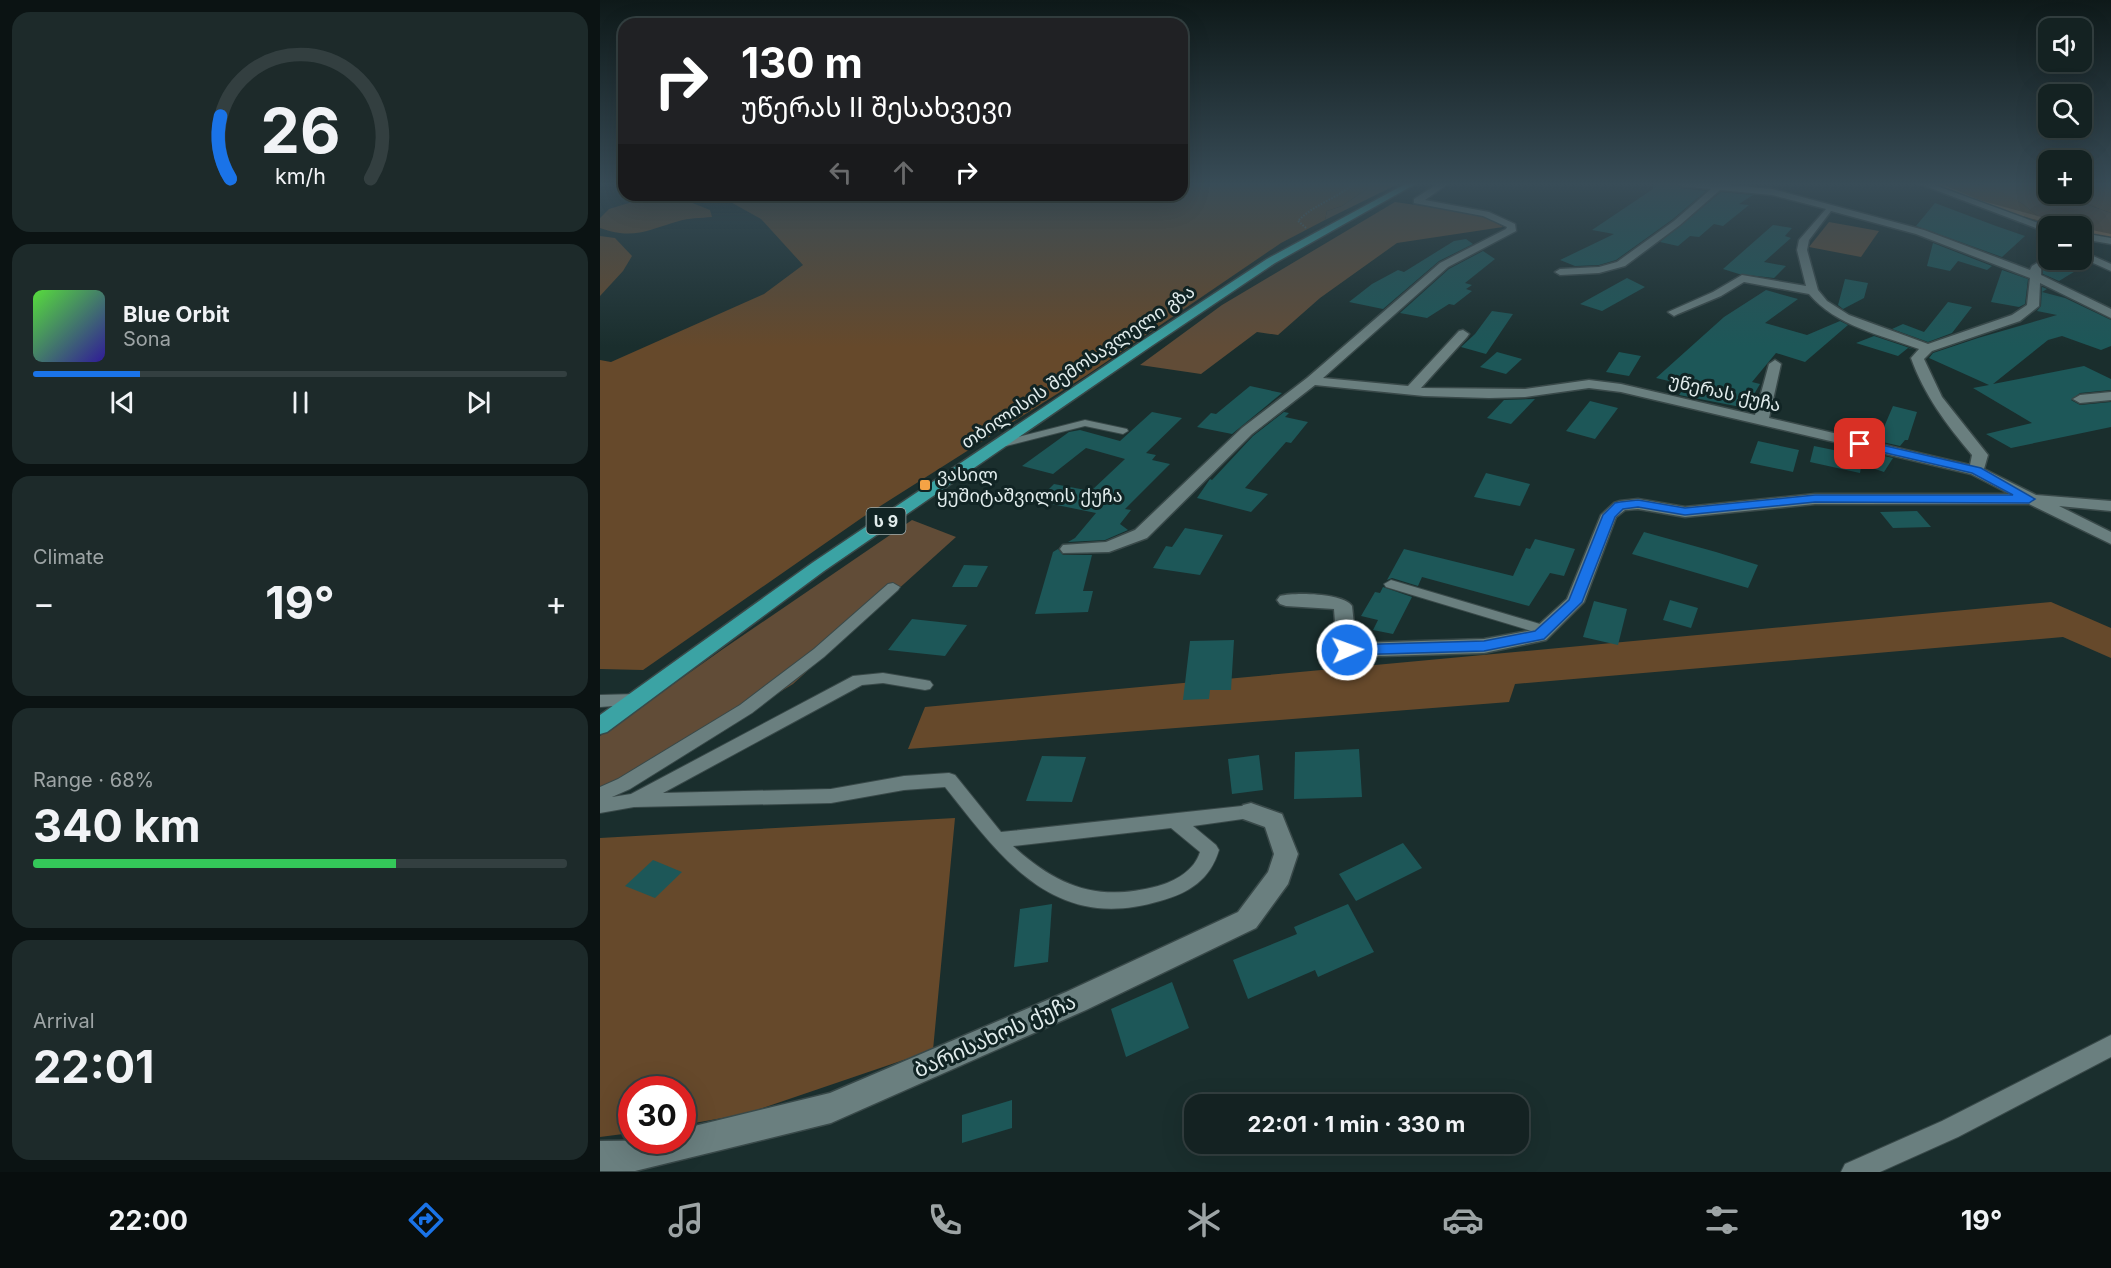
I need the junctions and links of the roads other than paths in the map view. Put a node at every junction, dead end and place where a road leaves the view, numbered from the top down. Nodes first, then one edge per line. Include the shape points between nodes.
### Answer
1 (1311, 238) edge
2 (1498, 238) edge
3 (1657, 238) edge
4 (1806, 238) edge
5 (1935, 238) edge
6 (2092, 238) edge
7 (2111, 241) edge
8 (2092, 259) edge
9 (2038, 267) edge
10 (2111, 268) edge
11 (1560, 272) dead end
12 (2033, 275) junction
13 (1813, 291) junction
14 (1674, 312) dead end
15 (2111, 314) edge
16 (1463, 334) dead end
17 (1928, 348) junction
18 (1775, 364) dead end
19 (1312, 381) junction
20 (1411, 391) junction
21 (2111, 396) edge
22 (2080, 399) dead end
23 (1761, 421) junction
24 (1123, 431) dead end
25 (998, 444) junction
26 (1976, 471) junction
27 (2029, 499) junction
28 (2111, 506) edge
29 (2111, 539) edge
30 (1069, 549) dead end
31 (1391, 584) dead end
32 (893, 586) dead end
33 (1286, 600) dead end
34 (1545, 630) junction
35 (925, 685) dead end
36 (636, 700) junction
37 (600, 701) edge
38 (600, 726) edge
39 (600, 795) edge
40 (634, 800) junction
41 (600, 806) edge
42 (1251, 812) joint
43 (1175, 821) junction
44 (997, 840) junction
45 (2111, 1046) edge
46 (600, 1156) edge
47 (1853, 1172) edge

1 - 25 highway, თბილისის შემოსავლელი გზა / ს 9
2 - 19 street via 1444,265
3 - 11 street via 1621,264 1599,270
4 - 13 street via 1802,250
5 - 12 street
6 - 7 street
8 - 10 street
9 - 12 street
12 - 15 street
12 - 17 street via 2033,306 2016,318
13 - 14 street via 1742,278 1717,294
13 - 17 street via 1845,318
16 - 20 street
17 - 26 street via 1917,358 1924,379 1956,428 1980,455
18 - 23 street
19 - 20 street, უწერას ქუჩა
19 - 30 street via 1247,431 1141,534 1108,547
20 - 23 street, უწერას ქუჩა via 1525,393 1589,384
21 - 22 street
23 - 26 street, უწერას ქუჩა
24 - 25 lane via 1085,423
25 - 36 highway, თბილისის შემოსავლელი გზა / ს 9 via 818,567
26 - 27 street, უწერას ქუჩა
27 - 28 street
27 - 29 street, უწერას ქუჩა
27 - 34 street via 1815,498 1685,512 1638,504 1620,506 1609,515 1575,602
31 - 34 lane
32 - 39 lane via 819,653 746,709
33 - 34 street via 1343,606 1347,650 1484,646 1539,635
35 - 40 lane via 884,677 858,680
36 - 37 lane
36 - 38 highway, თბილისის შემოსავლელი გზა / ს 9
40 - 41 lane
40 - 44 lane via 831,796 904,783 949,780
42 - 43 lane
42 - 46 street, ბარისახოს ქუჩა via 1274,820 1286,854 1279,876 1247,921 831,1108 635,1156
43 - 44 lane
43 - 44 lane via 1210,850 1207,864 1184,884 1156,895 1108,902 1063,891 1038,878
45 - 47 lane via 1950,1129

